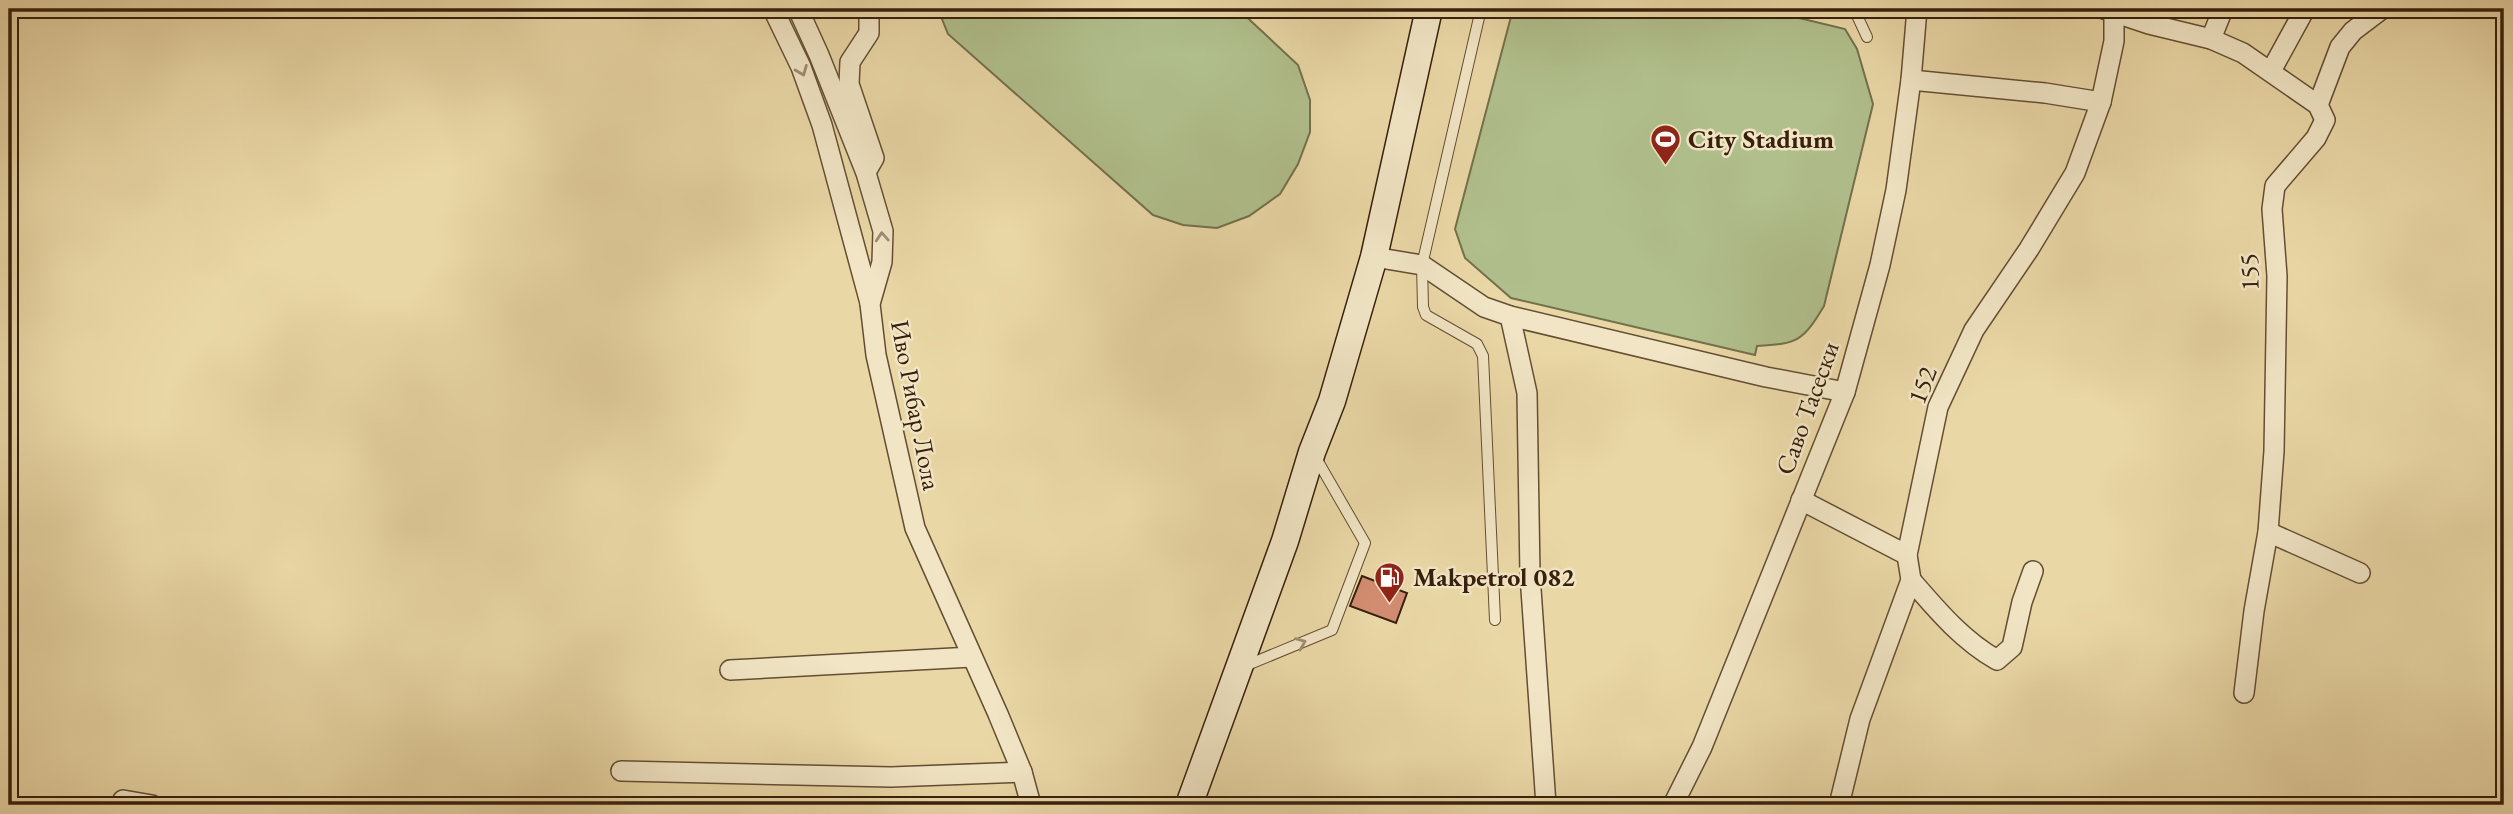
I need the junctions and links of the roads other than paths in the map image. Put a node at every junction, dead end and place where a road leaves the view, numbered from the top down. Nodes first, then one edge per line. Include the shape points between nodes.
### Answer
1 (773, 9) edge
2 (798, 9) edge
3 (869, 9) edge
4 (1429, 9) edge
5 (1482, 9) edge
6 (1854, 9) edge
7 (1917, 9) edge
8 (2223, 9) edge
9 (2305, 9) edge
10 (2382, 9) edge
11 (2110, 10) edge
12 (1867, 37) dead end
13 (2211, 39) junction
14 (2271, 71) junction
15 (1911, 80) junction
16 (2101, 102) junction
17 (2318, 104) junction
18 (866, 173) junction
19 (1374, 257) junction
20 (1422, 265) junction
21 (870, 304) junction
22 (1510, 316) junction
23 (1845, 391) junction
24 (1312, 452) junction
25 (1801, 500) junction
26 (2268, 532) junction
27 (1907, 555) junction
28 (2033, 571) dead end
29 (2360, 573) dead end
30 (1911, 580) junction
31 (1495, 621) dead end
32 (972, 657) junction
33 (1238, 668) junction
34 (730, 670) dead end
35 (2244, 693) dead end
36 (621, 771) dead end
37 (1022, 772) junction
38 (123, 800) dead end
39 (152, 805) edge
40 (1031, 805) edge
41 (1189, 805) edge
42 (1546, 805) edge
43 (1673, 805) edge
44 (1839, 805) edge

1 -> 21 street via 822,125
2 - 18 street, Иво Рибар Лола
3 - 18 street via 869,33 850,62 849,84 874,159
4 - 19 main road
5 - 20 lane
6 - 12 lane
7 - 15 street, Саво Тасески
8 - 13 street
9 - 14 street
10 - 17 street via 2340,47
11 - 13 street
11 - 16 street, 152 via 2114,41
13 - 14 street via 2243,52
14 - 17 street
15 - 16 street
15 - 23 street, Саво Тасески via 1883,253
16 - 27 street, 152 via 2075,173 1974,330 1938,407
17 - 26 street, 155 via 2325,120 2316,138 2276,186 2272,209 2277,276
21 -> 18 street, Иво Рибар Лола via 882,262 883,231
19 - 20 street
19 - 24 main road via 1332,401
20 - 22 street via 1484,307
20 - 31 lane via 1426,315 1477,344 1483,356
21 - 32 street, Иво Рибар Лола via 876,355 915,528
22 - 23 street via 1766,377
22 - 42 street via 1527,393 1530,575
23 - 25 street, Саво Тасески
24 - 33 main road
33 -> 24 lane via 1332,631 1365,543
25 - 27 street
25 - 43 street, Саво Тасески via 1702,747
26 - 29 street
26 - 35 street, 155
27 - 30 street, 152
28 - 30 street via 2012,647 1997,660 1955,629
30 - 44 street, 152 via 1860,719
32 - 34 street
32 - 37 street, Иво Рибар Лола
33 - 41 main road
36 - 37 street via 891,777
37 - 40 street, Иво Рибар Лола
38 - 39 street

